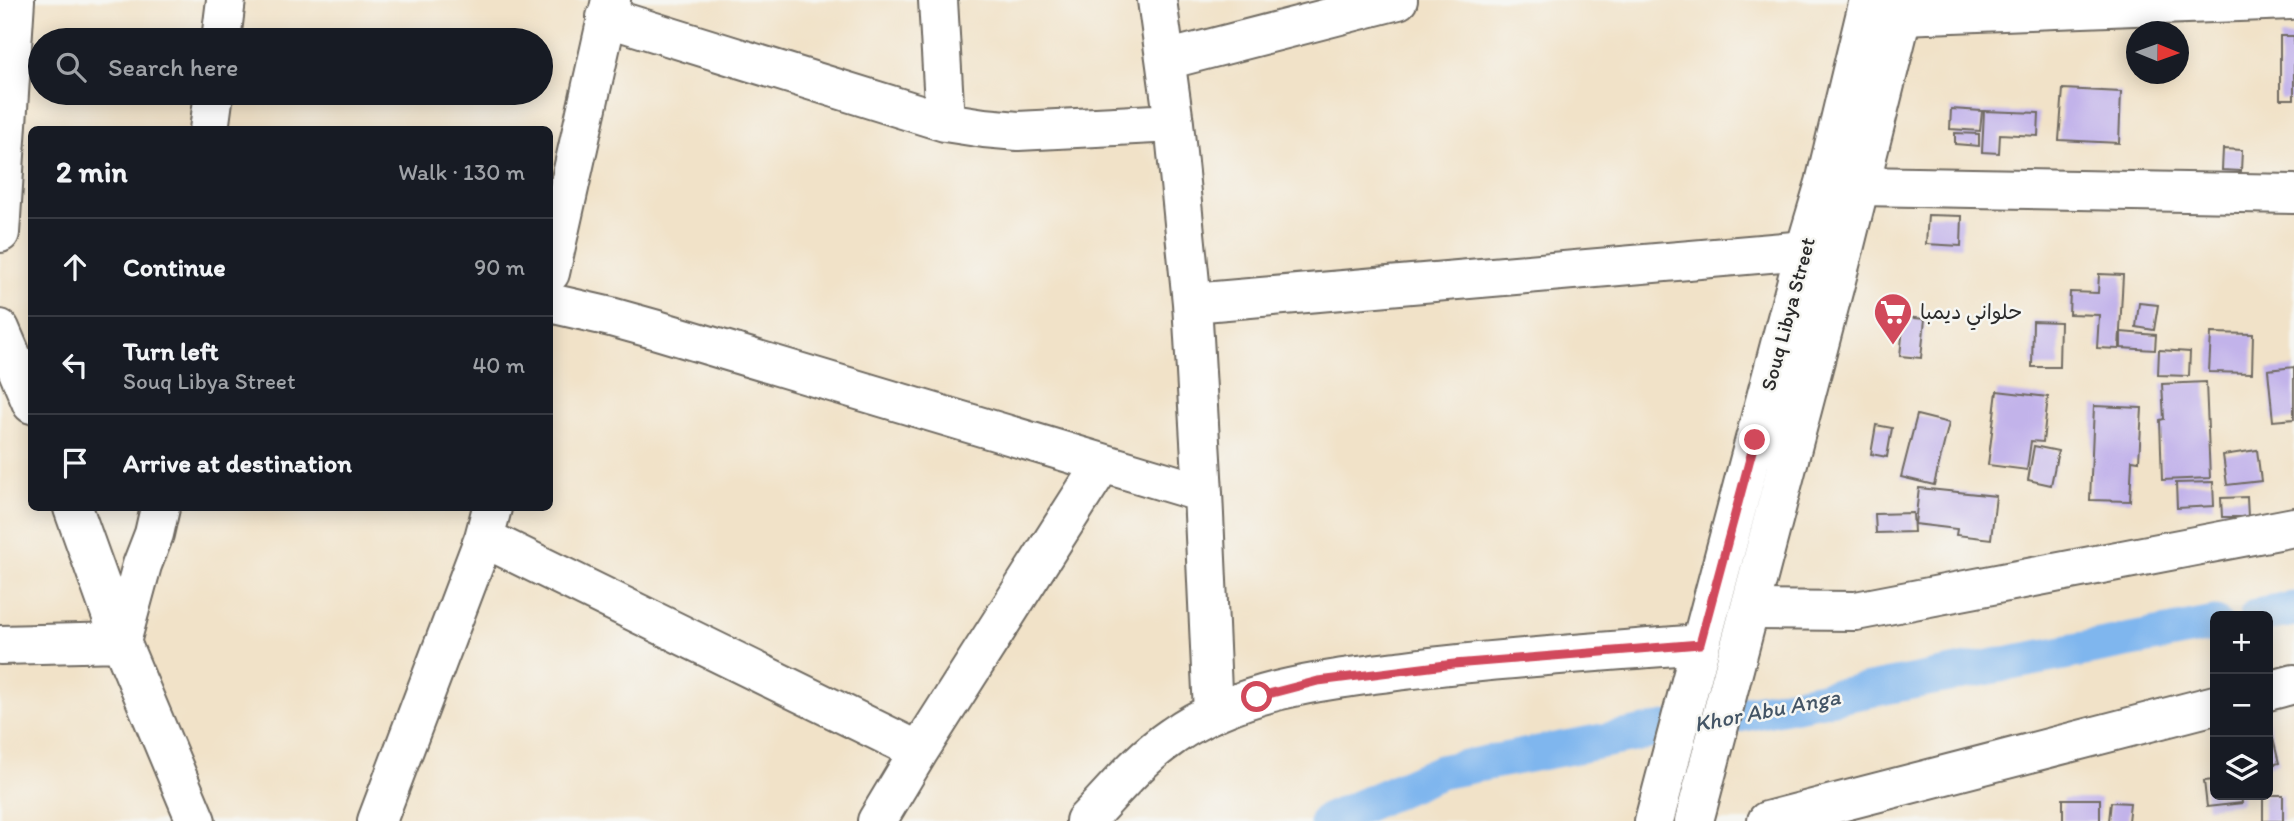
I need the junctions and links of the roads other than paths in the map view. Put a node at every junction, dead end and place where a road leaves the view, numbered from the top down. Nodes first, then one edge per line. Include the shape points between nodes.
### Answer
1 (15, 0) edge
2 (226, 0) edge
3 (938, 0) edge
4 (1157, 0) edge
5 (1398, 0) edge
6 (2291, 0) edge
7 (1893, 5) edge
8 (609, 8) edge
9 (222, 28) edge
10 (1166, 60) junction
11 (212, 105) edge
12 (945, 122) junction
13 (1174, 123) junction
14 (210, 126) edge
15 (1860, 186) junction
16 (2294, 194) edge
17 (0, 233) edge
18 (1805, 250) junction
19 (553, 260) edge
20 (1192, 303) junction
21 (553, 304) edge
22 (0, 329) edge
23 (28, 395) edge
24 (1102, 464) junction
25 (1203, 493) junction
26 (75, 511) edge
27 (159, 511) edge
28 (488, 523) edge
29 (2294, 527) edge
30 (1751, 610) junction
31 (121, 642) junction
32 (0, 645) edge
33 (1697, 656) junction
34 (2294, 684) edge
35 (2273, 690) edge
36 (2210, 706) edge
37 (1213, 713) junction
38 (919, 751) junction
39 (1872, 807) edge
40 (1656, 814) edge
41 (1695, 815) edge
42 (196, 821) edge
43 (377, 821) edge
44 (877, 821) edge
45 (1086, 821) edge
46 (1767, 821) edge

1 - 17 street
2 - 9 street
3 - 12 street
4 - 10 street
5 - 10 street
6 - 7 street
7 - 15 street, Souq Libya Street
7 - 18 street, Souq Libya Street via 1825,183
8 - 12 street
8 - 19 street
10 - 13 street
11 - 14 street
12 - 13 street via 1018,131
13 - 20 street
15 - 16 street
15 - 30 street, Souq Libya Street
18 - 20 street
18 - 33 street, Souq Libya Street
20 - 25 street
21 - 24 street via 654,328
22 - 23 street
24 - 25 street
24 - 38 street
25 - 37 street
26 - 31 street
27 - 31 street
28 - 38 street
28 - 43 street
29 - 30 street via 1867,610
30 - 41 street, Souq Libya Street
31 - 32 street
31 - 42 street
33 - 37 street via 1454,664 1318,681
33 - 40 street, Souq Libya Street
34 - 35 street
36 - 39 street
37 - 45 street via 1173,735 1140,763
38 - 44 street
39 - 46 street

